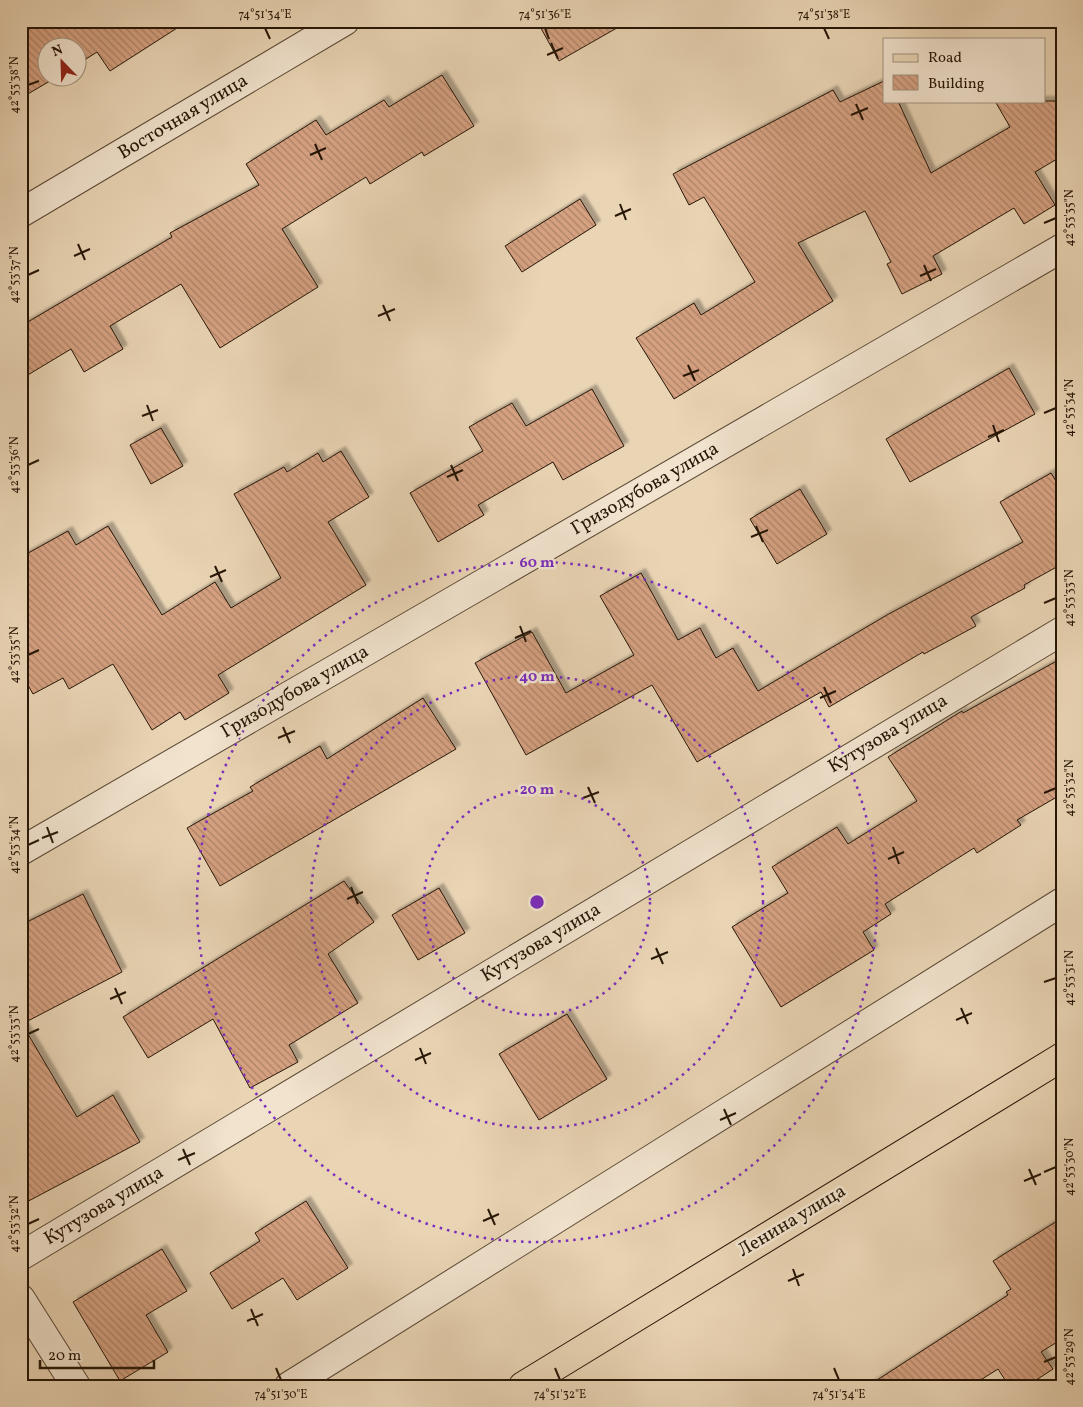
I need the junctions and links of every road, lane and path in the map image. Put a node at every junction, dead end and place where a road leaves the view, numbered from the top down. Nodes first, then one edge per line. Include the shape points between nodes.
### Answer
1 (345, 21) edge
2 (21, 213) edge
3 (1062, 248) edge
4 (1062, 631) edge
5 (21, 851) edge
6 (1062, 902) edge
7 (1062, 1057) edge
8 (21, 1256) edge
9 (21, 1299) edge
10 (76, 1386) edge
11 (289, 1386) edge
12 (523, 1386) edge

1 - 2 street, Восточная улица
3 - 5 street, Гризодубова улица
4 - 8 street, Кутузова улица
6 - 11 street
7 - 12 main road, Ленина улица
9 - 10 street

